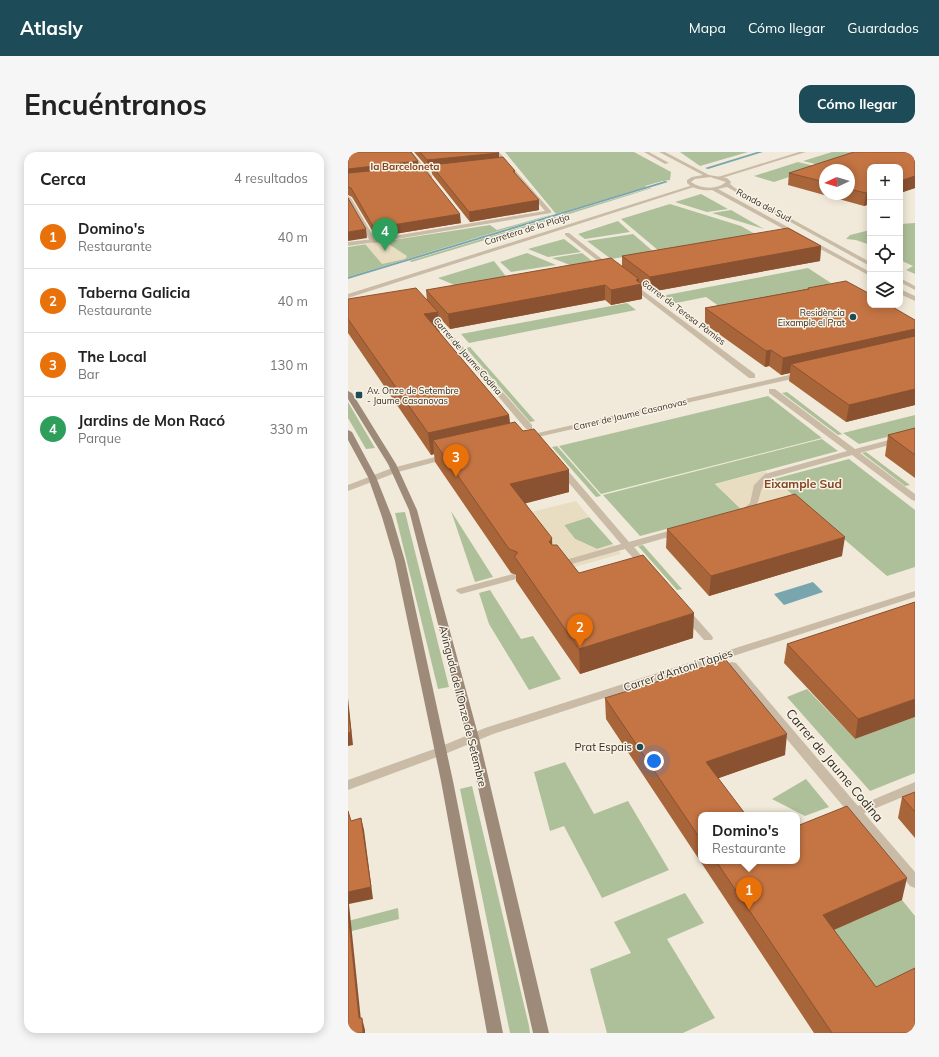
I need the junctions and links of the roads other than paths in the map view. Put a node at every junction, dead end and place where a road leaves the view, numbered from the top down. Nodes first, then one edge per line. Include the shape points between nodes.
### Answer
1 (410, 152) edge
2 (497, 152) edge
3 (646, 152) edge
4 (660, 152) edge
5 (804, 152) edge
6 (674, 166) dead end
7 (434, 171) edge
8 (426, 172) junction
9 (418, 173) edge
10 (687, 174) dead end
11 (710, 176) junction
12 (720, 177) junction
13 (693, 178) junction
14 (432, 180) edge
15 (728, 185) junction
16 (695, 186) junction
17 (712, 188) junction
18 (348, 198) edge
19 (568, 234) dead end
20 (373, 241) junction
21 (348, 244) edge
22 (867, 262) edge
23 (620, 271) edge
24 (867, 272) edge
25 (625, 279) edge
26 (903, 282) edge
27 (915, 288) edge
28 (364, 290) junction
29 (348, 292) edge
30 (903, 293) edge
31 (348, 296) edge
32 (915, 299) edge
33 (426, 309) edge
34 (808, 373) edge
35 (752, 376) dead end
36 (772, 391) dead end
37 (348, 392) edge
38 (529, 427) dead end
39 (348, 432) edge
40 (915, 435) edge
41 (513, 441) edge
42 (852, 451) junction
43 (452, 455) edge
44 (554, 460) edge
45 (395, 470) junction
46 (372, 477) junction
47 (348, 488) edge
48 (915, 498) edge
49 (738, 515) edge
50 (686, 529) edge
51 (627, 545) junction
52 (556, 565) edge
53 (652, 574) edge
54 (513, 577) edge
55 (461, 591) dead end
56 (915, 594) edge
57 (677, 602) edge
58 (708, 638) dead end
59 (732, 666) edge
60 (473, 738) junction
61 (441, 751) junction
62 (348, 785) edge
63 (915, 787) edge
64 (855, 812) junction
65 (915, 882) edge
66 (495, 1033) edge
67 (541, 1033) edge

1 - 8 street
2 - 20 street via 549,212
3 - 6 street
4 - 11 street
5 - 12 street
7 - 8 street
8 - 9 street
8 - 14 street
10 - 13 street
11 - 12 street
11 - 13 street
12 - 15 street, Ronda del Sud via 728,180
13 - 16 street via 689,183
15 - 17 street
15 - 22 street, Ronda del Sud
16 - 17 street
16 - 28 street, Carretera de la Platja
17 - 24 street, Ronda del Sud
18 - 20 street
19 - 23 street via 609,270
20 - 21 street
25 - 35 street, Carrer de Teresa Pàmies
26 - 27 street
28 - 29 street, Carretera de la Platja
28 - 31 street, Carretera de la Platja
30 - 32 street
33 - 38 street, Carrer de Jaume Codina
34 - 41 street, Carrer de Jaume Casanovas
36 - 42 street
37 - 45 main road, Avinguda de l'Onze de Setembre
39 - 46 main road
40 - 42 street
42 - 48 street
42 - 49 street via 760,480 752,508
43 - 45 street
44 - 51 street
45 - 46 street
45 - 60 main road, Avinguda de l'Onze de Setembre via 413,510
46 - 47 street
46 - 61 main road via 400,561
50 - 51 street
51 - 52 street
51 - 53 street
54 - 55 street
56 - 60 street, Carrer d'Antoni Tàpies
57 - 58 street
59 - 64 street, Carrer de Jaume Codina
60 - 61 street, Carrer d'Antoni Tàpies
60 - 67 main road, Avinguda de l'Onze de Setembre
61 - 62 street, Carrer d'Antoni Tàpies
61 - 66 main road
63 - 64 street
64 - 65 street, Carrer de Jaume Codina

